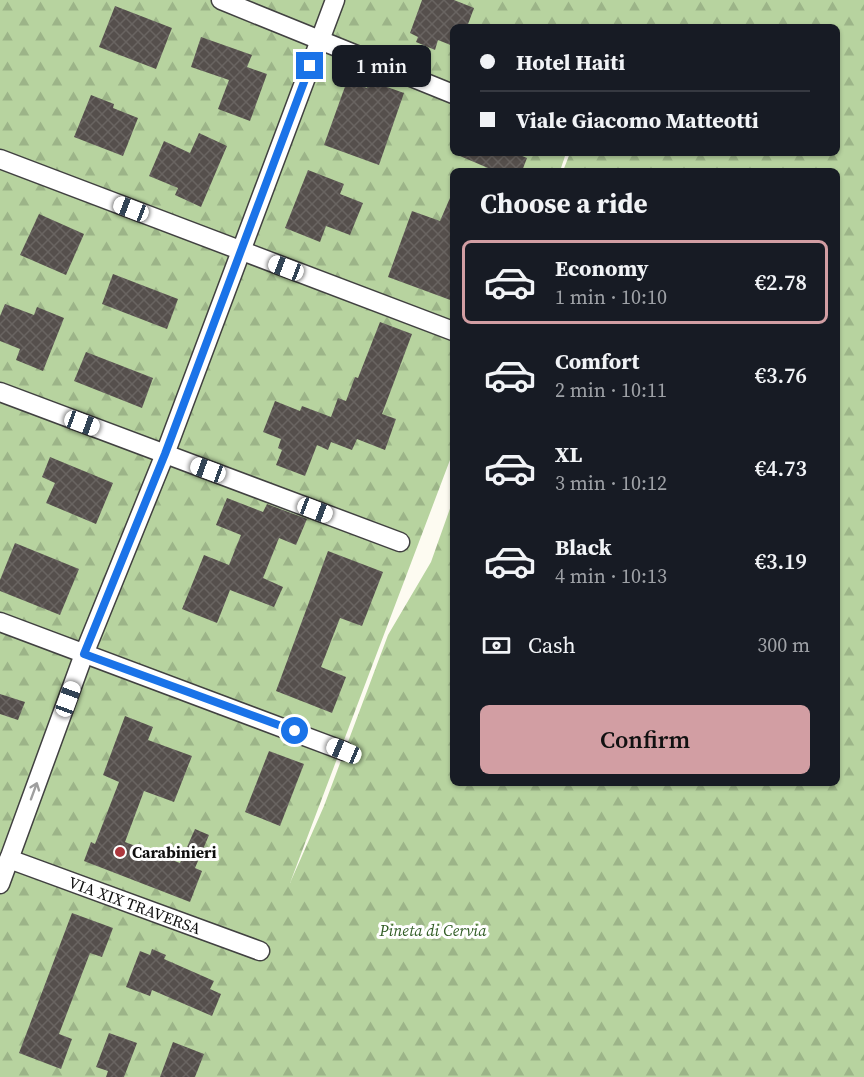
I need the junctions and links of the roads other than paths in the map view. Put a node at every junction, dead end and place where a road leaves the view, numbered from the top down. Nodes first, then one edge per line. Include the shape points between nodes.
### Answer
1 (221, 0) edge
2 (335, 0) edge
3 (320, 41) junction
4 (450, 93) edge
5 (0, 159) edge
6 (240, 251) junction
7 (450, 330) edge
8 (0, 392) edge
9 (165, 454) junction
10 (400, 542) dead end
11 (0, 622) edge
12 (84, 654) junction
13 (344, 751) dead end
14 (8, 849) edge
15 (0, 884) edge
16 (260, 951) dead end

1 - 3 street
2 - 3 street
3 - 4 street
3 - 6 street
5 - 6 street
6 - 7 street
6 - 9 street
8 - 9 street
9 - 10 street
9 - 12 street
11 - 12 street
12 - 13 street
14 -> 12 street
14 - 15 street
14 - 16 street, VIA XIX TRAVERSA

